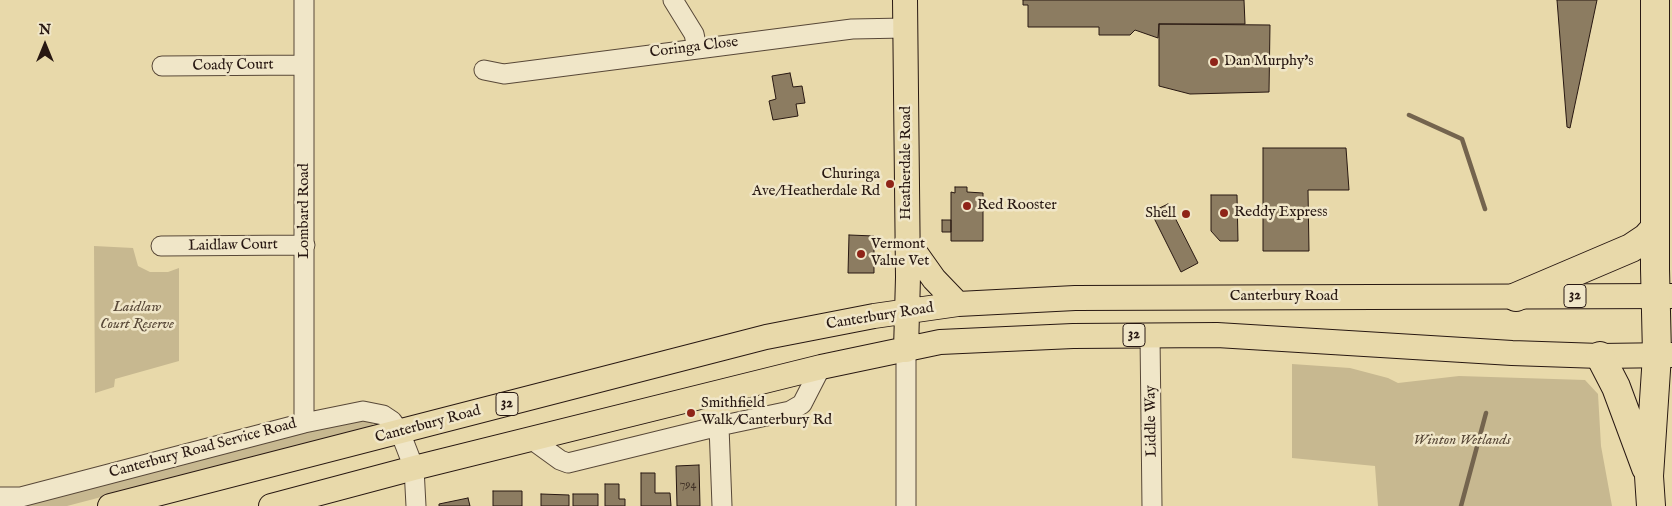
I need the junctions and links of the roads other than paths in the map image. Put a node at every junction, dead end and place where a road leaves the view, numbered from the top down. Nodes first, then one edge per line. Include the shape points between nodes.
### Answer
1 (304, 0) edge
2 (673, 0) edge
3 (905, 0) edge
4 (1655, 0) edge
5 (906, 28) junction
6 (697, 48) junction
7 (304, 65) junction
8 (162, 66) dead end
9 (484, 70) dead end
10 (1654, 228) junction
11 (907, 241) junction
12 (305, 245) junction
13 (161, 246) dead end
14 (1664, 296) edge
15 (1516, 297) junction
16 (958, 304) junction
17 (907, 311) junction
18 (1150, 335) junction
19 (906, 350) junction
20 (1664, 355) edge
21 (1600, 356) junction
22 (821, 367) junction
23 (304, 423) junction
24 (719, 426) junction
25 (400, 432) junction
26 (531, 439) junction
27 (414, 468) junction
28 (1649, 476) junction
29 (0, 497) edge
30 (110, 506) edge
31 (271, 506) edge
32 (416, 506) edge
33 (722, 506) edge
34 (906, 506) edge
35 (1152, 506) edge
36 (1651, 506) edge

1 - 7 street, Lombard Road
2 - 6 street via 694,34
3 - 5 main road, Heatherdale Road
4 - 10 highway
5 - 6 street, Coringa Close via 852,28
5 - 11 main road, Heatherdale Road
6 - 9 street, Coringa Close via 504,74
7 - 8 street, Coady Court
7 - 12 street, Lombard Road
10 - 14 highway
10 - 15 highway via 1631,248
11 - 16 main road via 934,279
11 - 17 main road, Heatherdale Road
12 - 13 street, Laidlaw Court
12 - 23 street, Lombard Road
14 - 15 main road, Canterbury Road / 32
14 - 20 highway
15 - 16 main road, Canterbury Road / 32 via 1075,298
16 - 17 main road, Canterbury Road / 32
17 - 19 main road, Heatherdale Road
17 - 25 main road, Canterbury Road / 32 via 766,337
18 - 19 main road, 32 via 940,342
18 - 21 main road, 32 via 1226,335
18 - 35 street, Liddle Way
19 - 22 main road, 32
19 - 34 street, Heatherdale Road
20 - 21 main road, 32
20 - 28 highway
21 - 28 highway via 1616,387
22 - 24 street via 802,404 790,411
22 - 26 main road, 32
23 - 25 street, Canterbury Road Service Road via 363,411 383,415
23 - 29 street, Canterbury Road Service Road via 20,497
24 - 26 street via 568,463
24 - 33 street
25 - 27 street
25 - 30 main road, Canterbury Road / 32
26 - 27 main road, 32
27 - 31 main road, 32
27 - 32 street
28 - 36 highway

